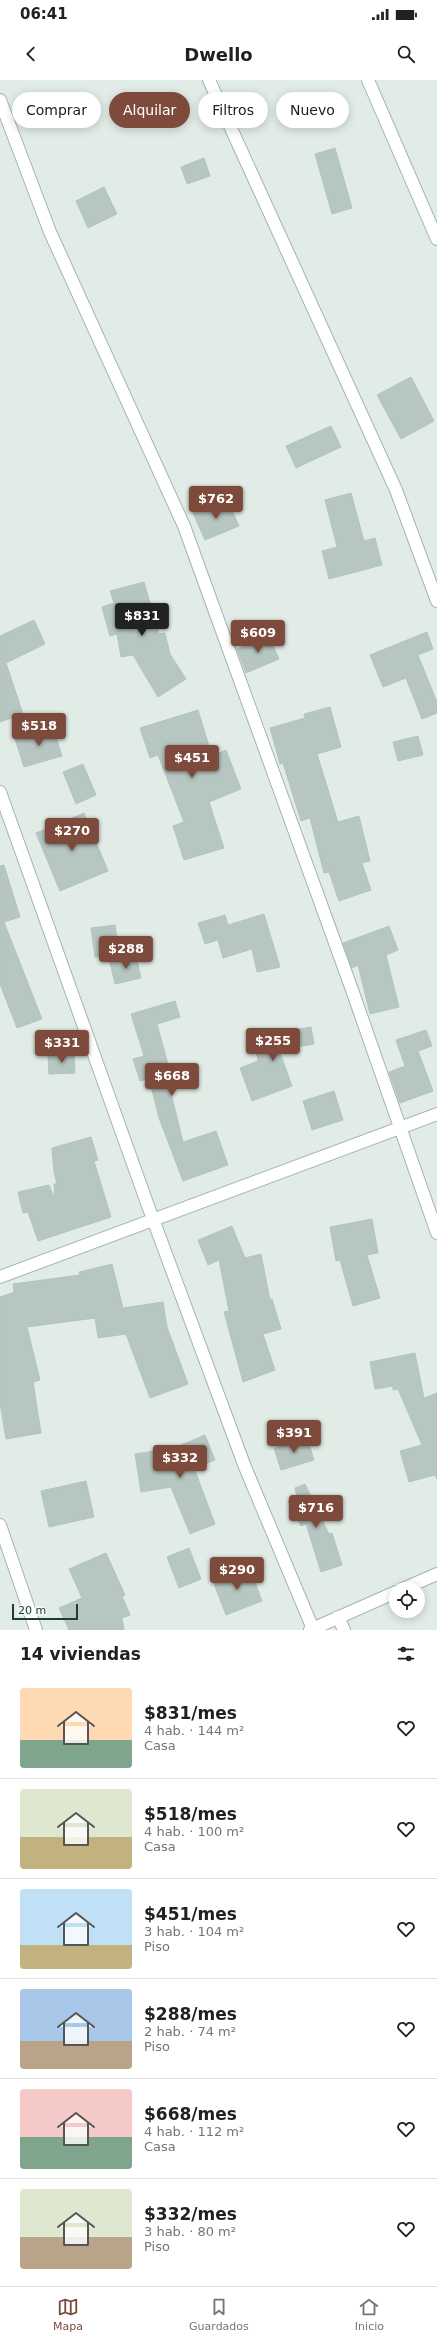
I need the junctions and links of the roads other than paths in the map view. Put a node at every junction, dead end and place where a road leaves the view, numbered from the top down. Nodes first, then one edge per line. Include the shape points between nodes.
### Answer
1 (209, 80) edge
2 (368, 80) edge
3 (0, 100) edge
4 (437, 239) edge
5 (437, 601) edge
6 (0, 792) edge
7 (437, 1114) edge
8 (400, 1128) junction
9 (153, 1220) junction
10 (437, 1233) edge
11 (0, 1277) edge
12 (0, 1525) edge
13 (437, 1574) edge
14 (419, 1582) edge
15 (389, 1595) edge
16 (338, 1617) junction
17 (36, 1630) edge
18 (312, 1630) edge
19 (344, 1630) edge

1 - 5 street via 396,490
2 - 4 street
3 - 8 street via 50,232 184,526
6 - 9 street
7 - 8 street
8 - 9 street
8 - 10 street
9 - 11 street
9 - 18 street via 245,1467
12 - 17 street
13 - 14 street
15 - 16 street
16 - 18 street
16 - 19 street

